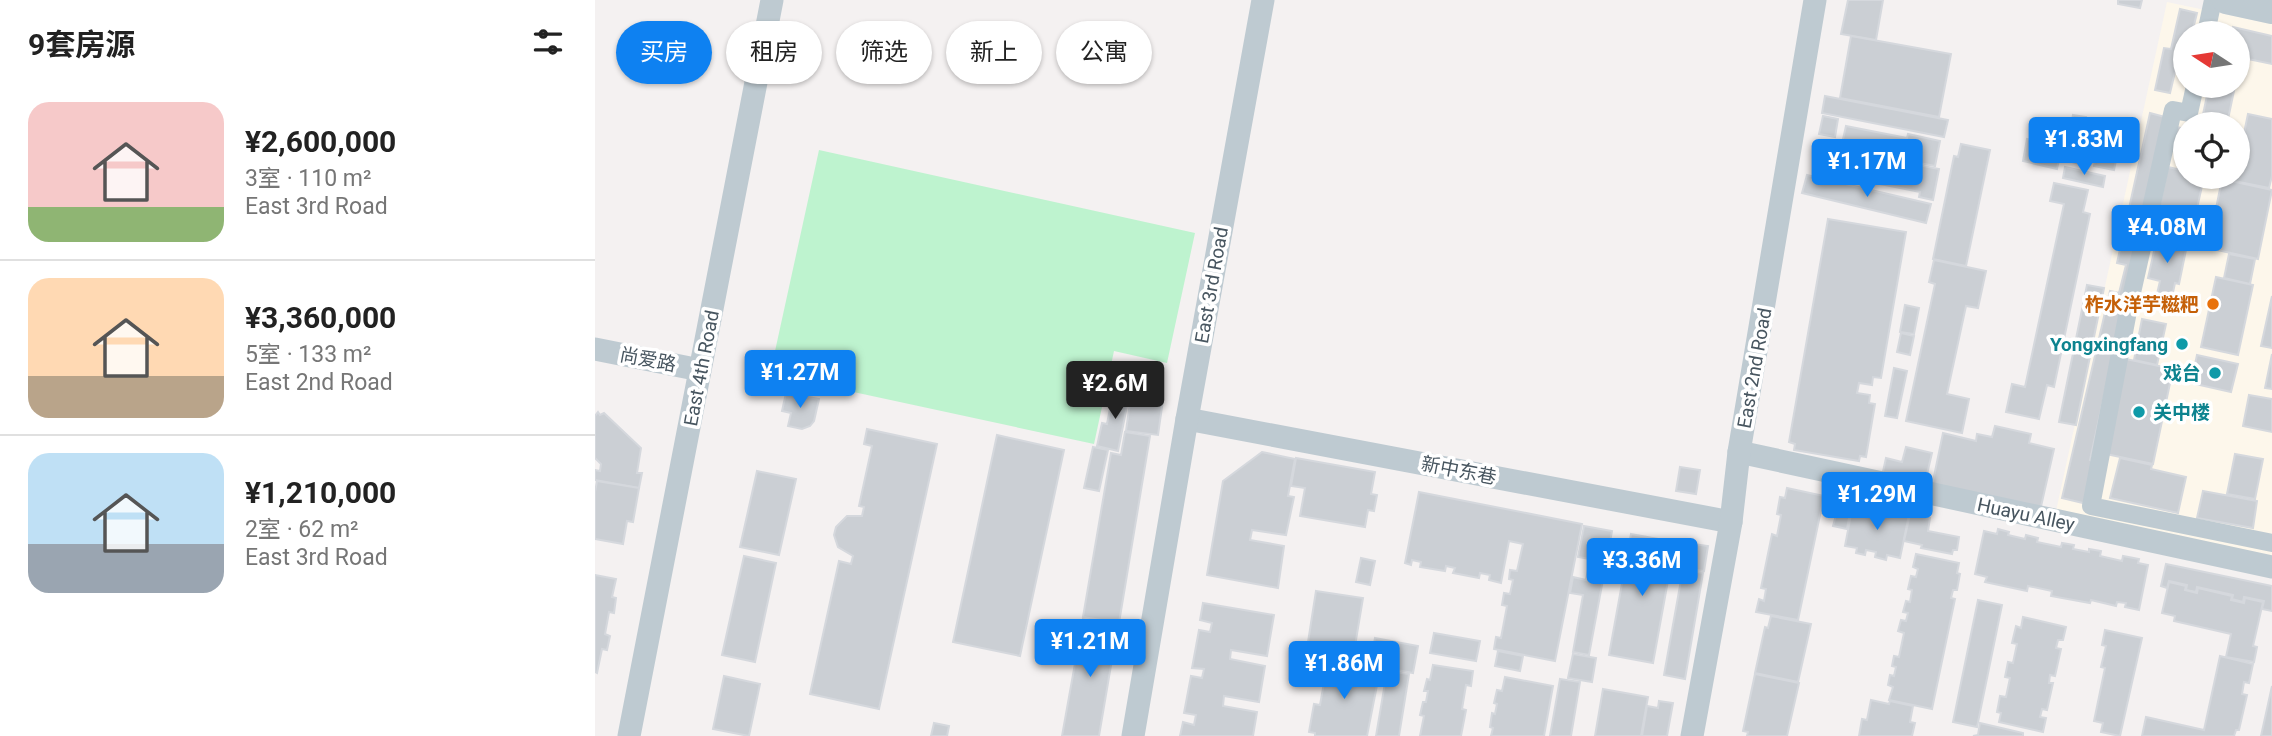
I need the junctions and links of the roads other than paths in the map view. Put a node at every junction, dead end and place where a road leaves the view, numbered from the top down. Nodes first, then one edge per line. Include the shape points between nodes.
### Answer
1 (772, 0) edge
2 (1263, 0) edge
3 (1815, 0) edge
4 (2213, 0) edge
5 (2226, 0) edge
6 (2272, 10) edge
7 (2209, 21) edge
8 (2192, 98) edge
9 (595, 348) edge
10 (700, 370) junction
11 (1187, 419) junction
12 (1739, 452) junction
13 (1731, 522) junction
14 (2272, 543) edge
15 (2272, 567) edge
16 (629, 736) edge
17 (1133, 736) edge
18 (1692, 736) edge

1 - 10 street, East 4th Road
2 - 11 street, East 3rd Road
3 - 12 street, East 2nd Road
4 - 7 street
5 - 6 street
8 - 14 street via 2189,113 2173,110 2091,506
9 - 10 street, 尚爱路
10 - 16 street, East 4th Road
11 - 13 street, 新中东巷
11 - 17 street, East 3rd Road
12 - 13 street, East 2nd Road
12 - 15 street, Huayu Alley
13 - 18 street, East 2nd Road

